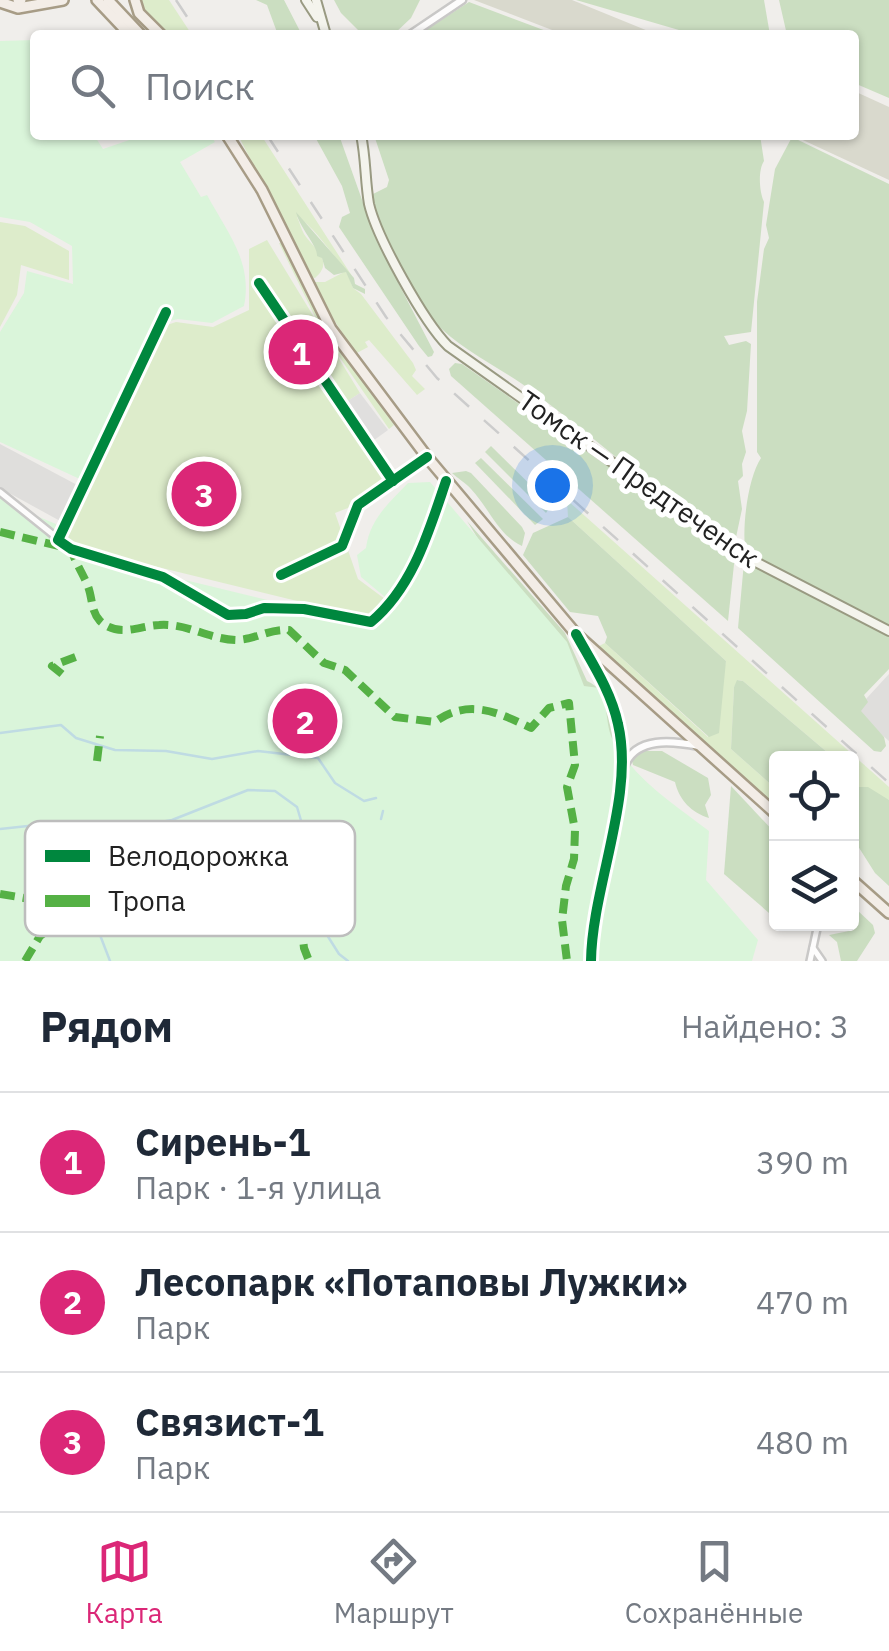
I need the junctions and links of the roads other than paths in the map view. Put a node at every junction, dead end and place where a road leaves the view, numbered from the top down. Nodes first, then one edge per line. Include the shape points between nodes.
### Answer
1 (63, 0) edge
2 (97, 0) edge
3 (136, 0) edge
4 (306, 0) edge
5 (316, 0) edge
6 (462, 0) edge
7 (0, 2) edge
8 (111, 7) edge
9 (321, 23) junction
10 (127, 30) edge
11 (135, 30) edge
12 (156, 30) edge
13 (324, 30) edge
14 (417, 30) edge
15 (230, 140) edge
16 (361, 140) edge
17 (260, 283) dead end
18 (426, 457) junction
19 (446, 480) junction
20 (394, 481) junction
21 (0, 492) edge
22 (280, 575) dead end
23 (889, 632) edge
24 (599, 663) junction
25 (682, 738) junction
26 (622, 748) junction
27 (635, 750) junction
28 (620, 783) junction
29 (769, 808) edge
30 (859, 886) edge
31 (889, 913) edge
32 (817, 931) edge
33 (813, 948) junction
34 (591, 961) edge
35 (810, 961) edge
36 (822, 961) edge

1 - 7 main road via 18,8
2 - 8 main road
3 - 12 main road
4 - 9 main road
5 - 9 main road
6 - 14 street
8 - 10 main road
8 - 11 main road
9 - 13 main road
15 - 18 main road via 331,329
16 - 23 main road, Томск — Предтеченск via 373,218 448,346 746,557
17 - 20 street
18 - 19 main road
18 - 20 street
19 - 21 street via 433,524 393,603 371,622 264,608 228,615 164,577 71,549
19 - 24 main road
20 - 22 street via 358,506 342,546
24 - 25 main road
24 - 26 street
25 - 27 street
25 - 29 main road
26 - 27 street
26 - 28 street
27 - 28 street
28 - 34 street
30 - 31 main road
32 - 33 street
33 - 35 street
33 - 36 street

